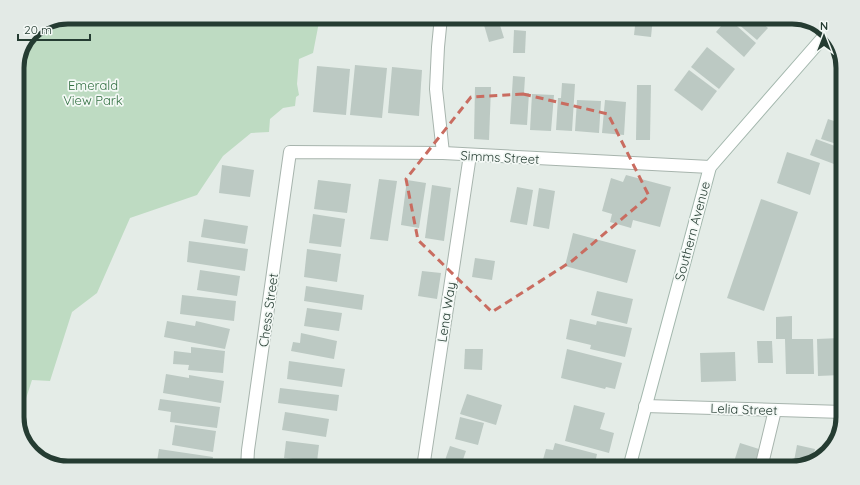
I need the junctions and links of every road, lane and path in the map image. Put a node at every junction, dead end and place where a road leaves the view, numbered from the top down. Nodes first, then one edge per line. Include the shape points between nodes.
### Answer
1 (440, 24) edge
2 (823, 37) edge
3 (290, 152) joint
4 (443, 153) junction
5 (470, 155) junction
6 (710, 166) junction
7 (645, 406) junction
8 (775, 410) junction
9 (836, 412) edge
10 (247, 461) edge
11 (424, 461) edge
12 (631, 461) edge
13 (763, 461) edge

1 - 4 street via 436,89
2 - 6 street, Southern Avenue
3 - 4 street, Simms Street
3 - 10 street, Chess Street
4 - 5 street, Simms Street
5 - 6 street, Simms Street
5 - 11 street, Lena Way
6 - 7 street, Southern Avenue
7 - 8 street, Lelia Street
7 - 12 street, Southern Avenue
8 - 9 street, Lelia Street
8 - 13 street

